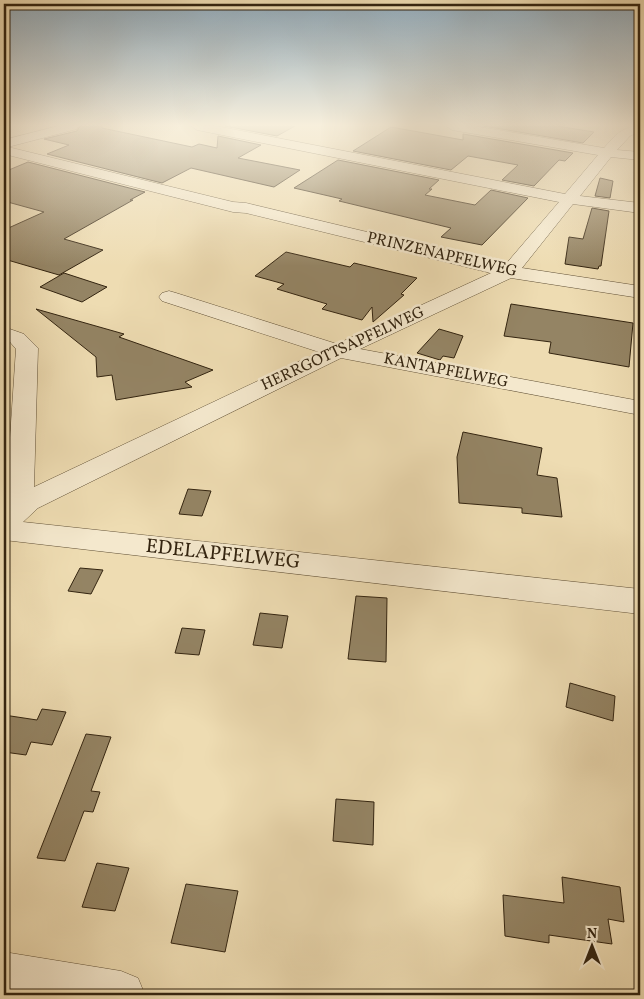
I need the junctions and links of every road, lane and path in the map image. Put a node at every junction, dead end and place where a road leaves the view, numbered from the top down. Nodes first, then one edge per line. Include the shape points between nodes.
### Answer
1 (95, 173) edge
2 (431, 173) edge
3 (591, 173) edge
4 (569, 200) junction
5 (640, 208) edge
6 (509, 272) junction
7 (640, 292) edge
8 (169, 297) dead end
9 (10, 336) edge
10 (338, 351) junction
11 (640, 408) edge
12 (6, 519) edge
13 (640, 602) edge
14 (4, 975) edge
15 (121, 995) edge

1 - 6 street, PRINZENAPFELWEG
2 - 4 street
3 - 4 street, HERRGOTTSAPFELWEG
4 - 5 street
4 - 6 street, HERRGOTTSAPFELWEG
6 - 7 street, PRINZENAPFELWEG
6 - 10 street, HERRGOTTSAPFELWEG
8 - 10 street, KANTAPFELWEG
9 - 12 street via 27,348 20,496
10 - 11 street, KANTAPFELWEG
10 - 12 street, HERRGOTTSAPFELWEG via 28,501
12 - 13 street, EDELAPFELWEG via 5,530
14 - 15 street

